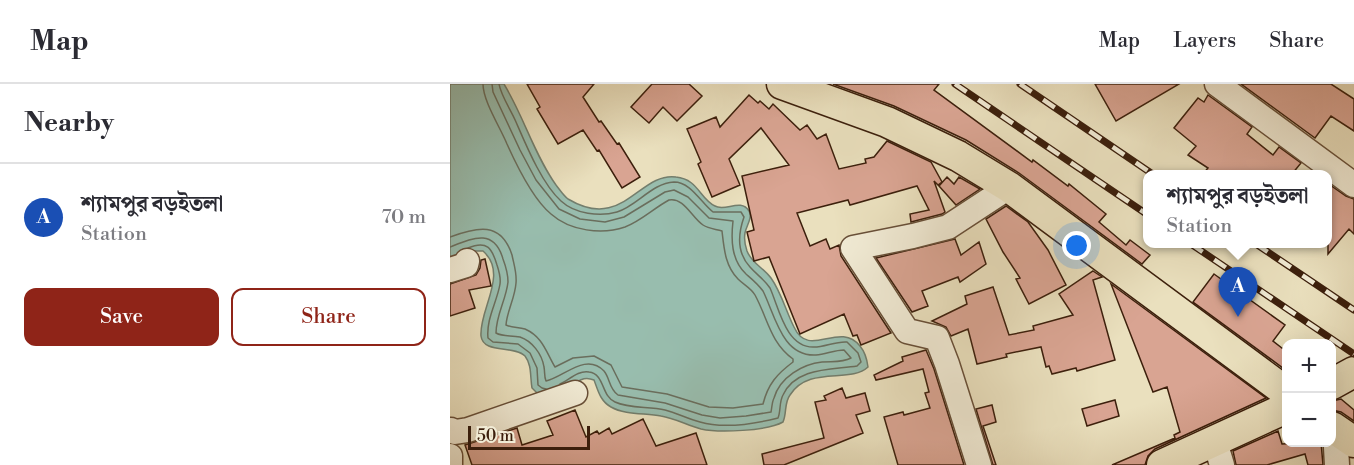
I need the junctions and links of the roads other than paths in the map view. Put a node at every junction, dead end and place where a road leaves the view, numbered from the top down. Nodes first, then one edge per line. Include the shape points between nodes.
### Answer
1 (782, 84) edge
2 (1217, 84) edge
3 (1354, 185) edge
4 (1009, 187) junction
5 (1354, 372) edge
6 (1336, 382) edge
7 (1282, 388) edge
8 (575, 393) dead end
9 (1282, 411) edge
10 (450, 431) edge
11 (1340, 433) edge
12 (1219, 453) edge
13 (450, 456) edge
14 (450, 465) edge
15 (979, 465) edge
16 (1162, 465) edge
17 (1337, 465) edge

1 - 4 main road via 887,122 958,156
2 - 3 street
4 - 7 main road
4 - 15 street via 948,227 853,248 907,331 937,339
5 - 6 main road
8 - 10 street via 468,430
9 - 12 main road
11 - 17 street
12 - 16 main road
13 - 14 street

